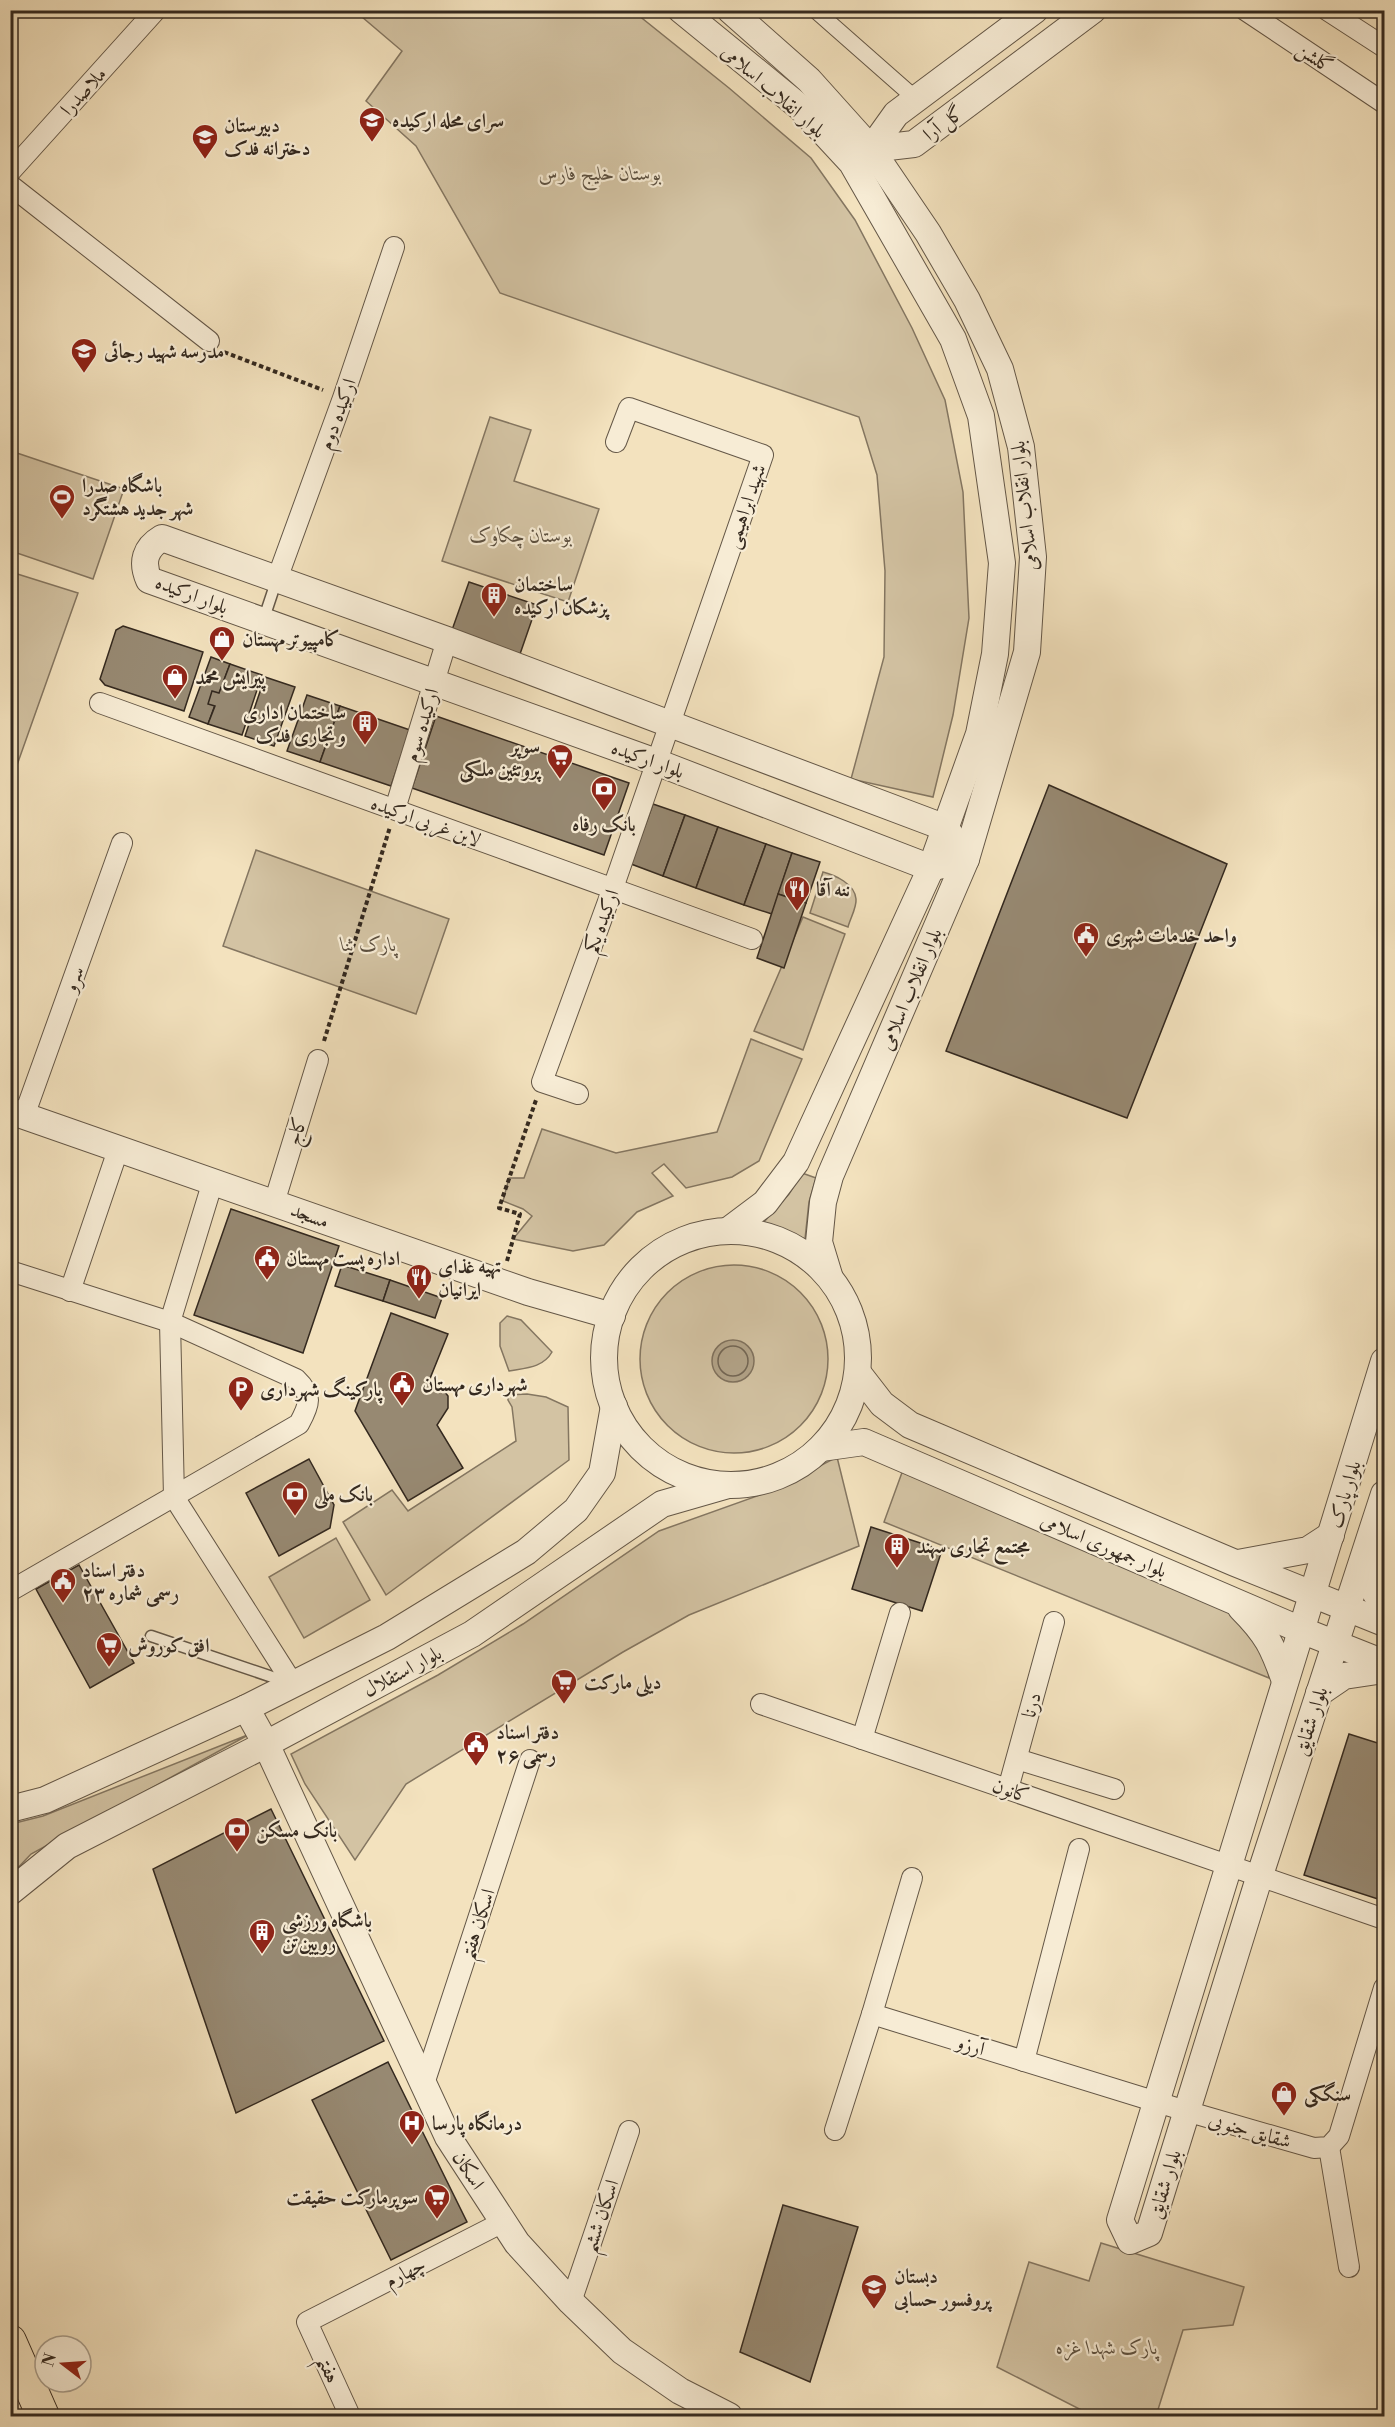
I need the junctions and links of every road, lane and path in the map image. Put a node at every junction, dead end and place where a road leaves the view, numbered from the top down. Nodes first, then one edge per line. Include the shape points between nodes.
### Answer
1 (156, 10) edge
2 (681, 10) edge
3 (730, 10) edge
4 (815, 10) edge
5 (1035, 10) edge
6 (1094, 10) edge
7 (1245, 10) edge
8 (1327, 10) edge
9 (1384, 47) edge
10 (916, 99) junction
11 (1384, 103) edge
12 (861, 156) junction
13 (10, 172) edge
14 (10, 185) edge
15 (394, 247) dead end
16 (209, 341) joint
17 (343, 398) junction
18 (616, 442) dead end
19 (277, 579) junction
20 (263, 621) junction
21 (447, 640) junction
22 (435, 681) junction
23 (100, 703) dead end
24 (670, 723) junction
25 (656, 762) junction
26 (395, 810) junction
27 (946, 828) junction
28 (122, 843) dead end
29 (966, 859) junction
30 (931, 868) junction
31 (613, 888) junction
32 (752, 939) dead end
33 (318, 1060) joint
34 (542, 1082) junction
35 (578, 1094) dead end
36 (17, 1113) edge
37 (118, 1147) junction
38 (213, 1180) junction
39 (274, 1203) junction
40 (729, 1230) junction
41 (10, 1271) edge
42 (828, 1275) junction
43 (501, 1282) junction
44 (70, 1291) junction
45 (612, 1316) junction
46 (170, 1322) junction
47 (1384, 1361) edge
48 (858, 1373) junction
49 (614, 1406) junction
50 (821, 1448) junction
51 (728, 1485) junction
52 (1384, 1494) edge
53 (174, 1497) junction
54 (1331, 1535) junction
55 (1365, 1551) junction
56 (1235, 1563) junction
57 (10, 1591) edge
58 (1312, 1592) junction
59 (1234, 1601) junction
60 (1384, 1606) edge
61 (1347, 1607) junction
62 (900, 1613) dead end
63 (1054, 1622) dead end
64 (1384, 1623) edge
65 (1301, 1630) junction
66 (151, 1636) dead end
67 (1336, 1642) junction
68 (1384, 1663) edge
69 (1384, 1670) edge
70 (1286, 1681) junction
71 (293, 1684) junction
72 (1319, 1693) junction
73 (761, 1704) dead end
74 (246, 1708) junction
75 (862, 1739) junction
76 (266, 1744) junction
77 (1017, 1759) junction
78 (530, 1760) dead end
79 (1008, 1789) junction
80 (1114, 1789) dead end
81 (10, 1809) edge
82 (1080, 1849) dead end
83 (1231, 1865) junction
84 (1260, 1875) junction
85 (912, 1878) dead end
86 (10, 1892) edge
87 (1384, 1918) edge
88 (1384, 1988) edge
89 (872, 2014) junction
90 (1024, 2061) junction
91 (423, 2087) junction
92 (1156, 2102) junction
93 (1186, 2111) junction
94 (835, 2130) dead end
95 (629, 2131) dead end
96 (1321, 2147) junction
97 (503, 2222) junction
98 (1349, 2267) dead end
99 (571, 2302) junction
100 (307, 2322) joint
101 (10, 2341) edge
102 (37, 2408) edge
103 (350, 2416) edge
104 (729, 2416) edge

1 - 13 street, ملاصدرا
2 - 12 street, بلوار انقلاب اسلامی
3 - 12 street, بلوار انقلاب اسلامی via 809,80
4 - 10 street
5 - 10 street, گل آرا
6 - 12 street, گل آرا via 914,144
7 - 11 street, گلشن
8 - 9 street
10 - 12 street, گل آرا via 896,114
12 - 27 street, بلوار انقلاب اسلامی via 953,339 981,416 1002,563 995,654 979,734
12 - 29 street, بلوار انقلاب اسلامی via 928,232 967,300 1000,369 1021,447 1033,556 1027,652
14 - 16 street
15 - 17 street, ارکیده دوم
16 - 17 path via 229,355
17 - 19 street, ارکیده دوم
18 - 24 street, شهید ابراهیمی via 629,408 762,455
19 - 20 lane
19 - 20 street, بلوار ارکیده via 162,538 151,544 146,555 144,569 149,580
19 - 21 street, بلوار ارکیده
20 - 22 street, بلوار ارکیده
21 - 22 street, ارکیده سوم
21 - 24 street, بلوار ارکیده
22 - 25 street, بلوار ارکیده
22 - 26 street, ارکیده سوم
23 - 26 street, لاین غربی ارکیده
24 - 25 street, ارکیده یکم
24 - 27 street, بلوار ارکیده
25 - 30 street, بلوار ارکیده
25 - 31 street, ارکیده یکم
26 - 31 street, لاین غربی ارکیده
26 - 33 path
27 - 29 street
27 - 30 street, بلوار انقلاب اسلامی
28 - 36 street, سرو
29 - 30 street
29 - 42 street, بلوار انقلاب اسلامی via 830,1176 819,1242
30 - 40 street, بلوار انقلاب اسلامی via 796,1162 765,1203
31 - 32 street, لاین غربی ارکیده
31 - 34 street, ارکیده یکم
33 - 39 street, کاج
34 - 35 street
34 - 43 path via 499,1208 520,1214
36 - 37 street, مسجد
37 - 38 street, مسجد
37 - 44 street
38 - 39 street, مسجد
38 - 46 street
39 - 43 street, مسجد
40 - 42 street via 757,1233 784,1242 808,1256
40 - 45 street via 699,1235 670,1246 645,1264 625,1288
41 - 44 street
42 - 48 street via 854,1322
43 - 45 street, مسجد
44 - 46 street
45 - 49 street via 605,1346 606,1377
46 - 53 street
46 - 53 street via 296,1379 306,1388 309,1401 299,1424
47 - 54 street, بلوار پارک
48 - 50 street via 846,1414
48 - 56 street, بلوار جمهوری اسلامی via 882,1404 910,1425
49 - 51 street via 641,1447 672,1471 699,1481
49 - 71 street, بلوار استقلال via 602,1473 576,1510 526,1552 387,1637
50 - 51 street via 779,1476 754,1484
50 - 59 street, بلوار جمهوری اسلامی via 864,1442
51 - 76 street, بلوار استقلال via 662,1504 472,1634
52 - 55 street, بلوار پارک
53 - 57 street
53 - 71 street
54 - 56 street via 1308,1550
54 - 58 street, بلوار پارک
55 - 60 street via 1370,1584
55 - 61 street, بلوار پارک
56 - 58 street, بلوار جمهوری اسلامی
58 - 61 street, بلوار جمهوری اسلامی
58 - 65 street, بلوار پارک
59 - 65 street, بلوار جمهوری اسلامی
59 - 70 street via 1262,1628
61 - 64 street, بلوار جمهوری اسلامی
61 - 67 street, بلوار پارک
62 - 75 street
63 - 77 street, درنا
65 - 67 street, بلوار جمهوری اسلامی
65 - 70 street, بلوار شقایق
66 - 71 lane
67 - 68 street, بلوار جمهوری اسلامی
67 - 72 street, بلوار شقایق
69 - 72 street via 1344,1676
70 - 83 street, بلوار شقایق
71 - 74 street, بلوار استقلال
72 - 84 street, بلوار شقایق
73 - 75 street, کانون
74 - 76 street, اسکان
74 - 81 street, بلوار استقلال via 45,1800
75 - 79 street, کانون
76 - 86 street, بلوار استقلال via 67,1846
76 - 91 street, اسکان
77 - 79 street, درنا
77 - 80 street
78 - 91 street, اسکان هفتم
79 - 83 street, کانون
82 - 90 street
83 - 84 street, کانون
83 - 92 street, بلوار شقایق
84 - 87 street
84 - 93 street, بلوار شقایق
85 - 89 street
88 - 96 street via 1339,2136
89 - 90 street, آرزو
89 - 94 street
90 - 92 street, آرزو
91 - 97 street, اسکان via 448,2137
92 - 93 street, آرزو
92 - 93 street, بلوار شقایق via 1120,2220 1130,2241 1149,2233
93 - 96 street, شقایق جنوبی
95 - 99 street, اسکان ششم
96 - 98 street
97 - 99 street, اسکان
97 - 100 street, چهارم
99 - 104 street, اسکان via 622,2351 680,2391
100 - 103 street, هفتم
101 - 102 main road

